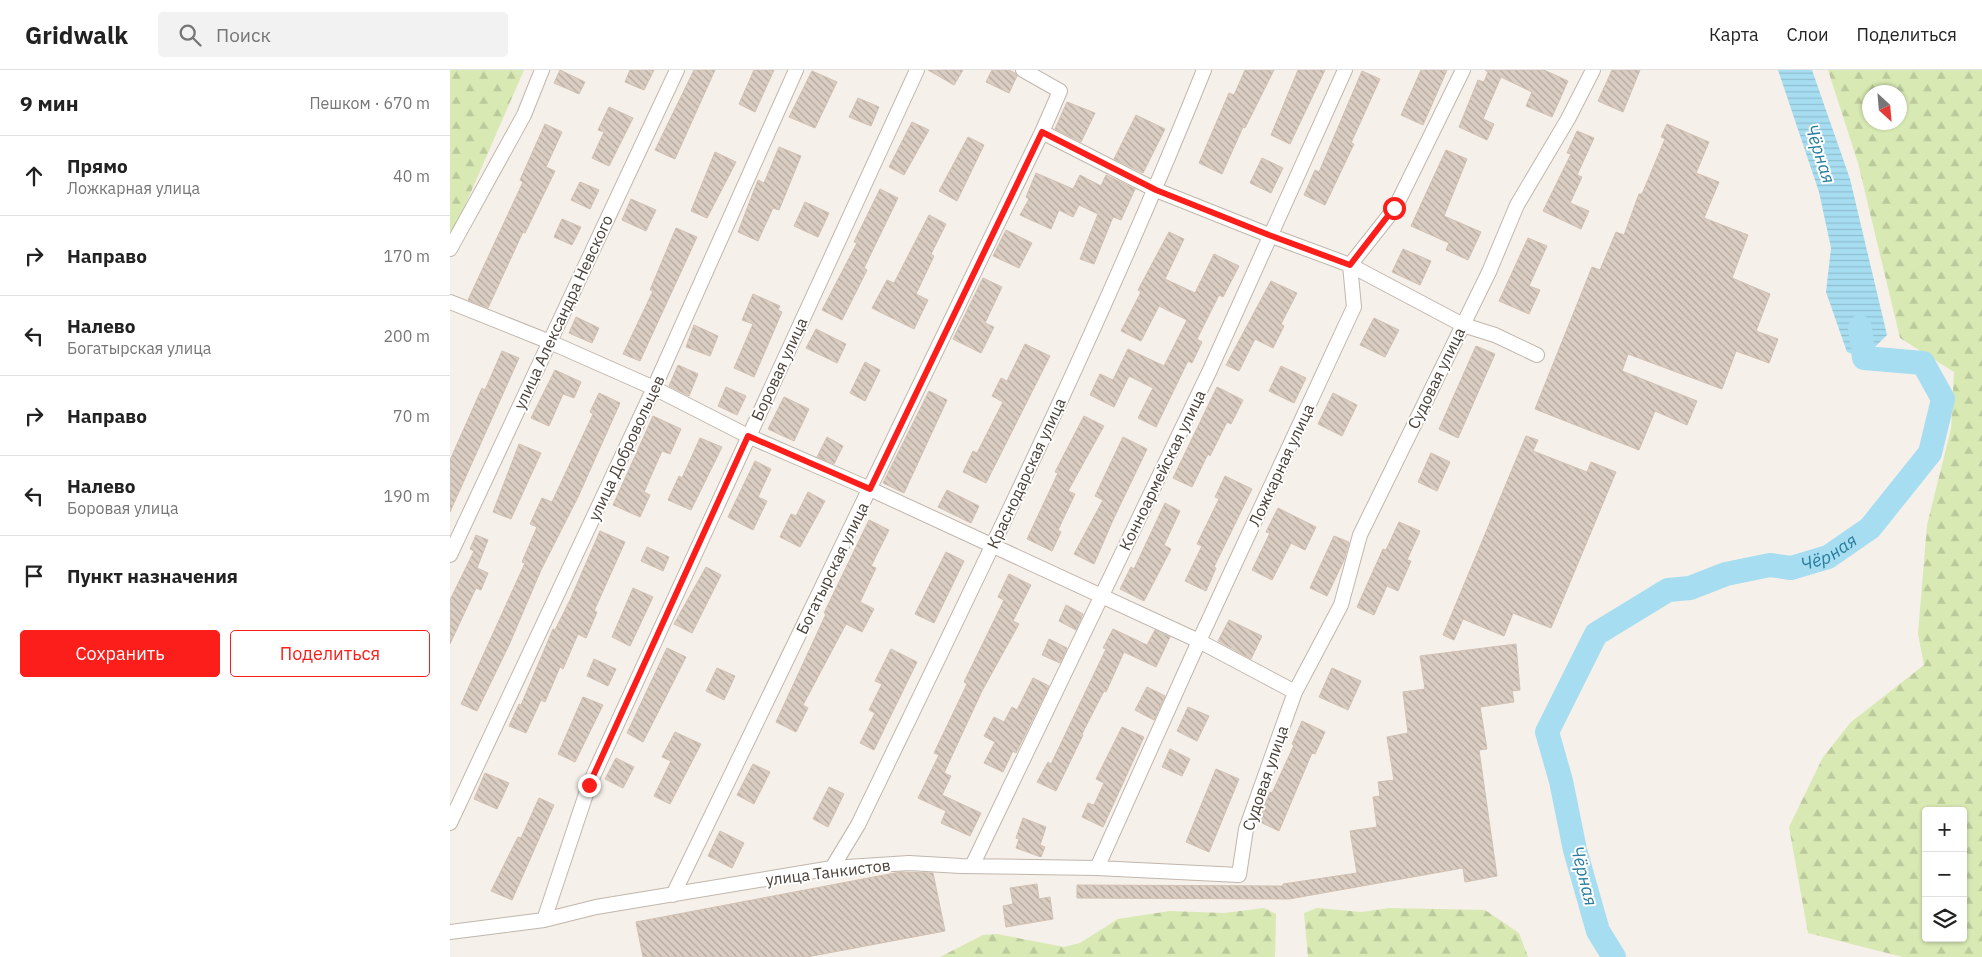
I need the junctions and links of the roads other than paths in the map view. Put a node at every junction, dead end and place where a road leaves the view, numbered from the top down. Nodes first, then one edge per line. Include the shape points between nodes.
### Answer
1 (542, 70) edge
2 (677, 70) edge
3 (796, 70) edge
4 (917, 70) edge
5 (1023, 70) edge
6 (1204, 70) edge
7 (1344, 70) edge
8 (1463, 70) edge
9 (1593, 70) edge
10 (1042, 132) junction
11 (1156, 190) junction
12 (1269, 235) junction
13 (450, 249) edge
14 (1350, 265) junction
15 (450, 302) edge
16 (1463, 325) junction
17 (550, 342) junction
18 (1537, 355) dead end
19 (654, 388) junction
20 (748, 436) junction
21 (870, 489) junction
22 (992, 546) junction
23 (450, 555) edge
24 (1101, 597) junction
25 (1199, 641) junction
26 (1295, 692) junction
27 (450, 823) edge
28 (972, 866) junction
29 (832, 868) junction
30 (1097, 868) junction
31 (1239, 875) joint
32 (673, 895) junction
33 (544, 920) junction
34 (450, 932) edge

1 - 13 street via 524,114
2 - 17 street, улица Александра Невского
3 - 19 street, улица Добровольцев
4 - 20 street, Боровая улица
5 - 10 street, Богатырская улица via 1060,90
6 - 11 street, Краснодарская улица
7 - 12 street, Конноармейская улица
8 - 14 street via 1394,208
9 - 16 street, Судовая улица via 1517,205
10 - 11 street
10 - 21 street, Богатырская улица
11 - 12 street
11 - 22 street, Краснодарская улица
12 - 14 street
12 - 24 street, Конноармейская улица via 1210,370
14 - 16 street
14 - 25 street, Ложкарная улица via 1354,307
15 - 17 street
16 - 18 street via 1495,335
16 - 26 street, Судовая улица via 1360,535 1341,605
17 - 19 street
17 - 23 street, улица Александра Невского
19 - 20 street
19 - 27 street, улица Добровольцев
20 - 21 street
20 - 33 street, Боровая улица via 589,785
21 - 22 street
21 - 32 street, Богатырская улица
22 - 24 street
22 - 29 street, Краснодарская улица via 858,825
24 - 25 street
24 - 28 street, Конноармейская улица
25 - 26 street
25 - 30 street, Ложкарная улица
26 - 31 street, Судовая улица via 1246,829
28 - 29 street, улица Танкистов via 909,863
28 - 30 street, улица Танкистов
29 - 32 street, улица Танкистов
30 - 31 street, улица Танкистов
32 - 33 street, улица Танкистов via 596,907
33 - 34 street, улица Танкистов

